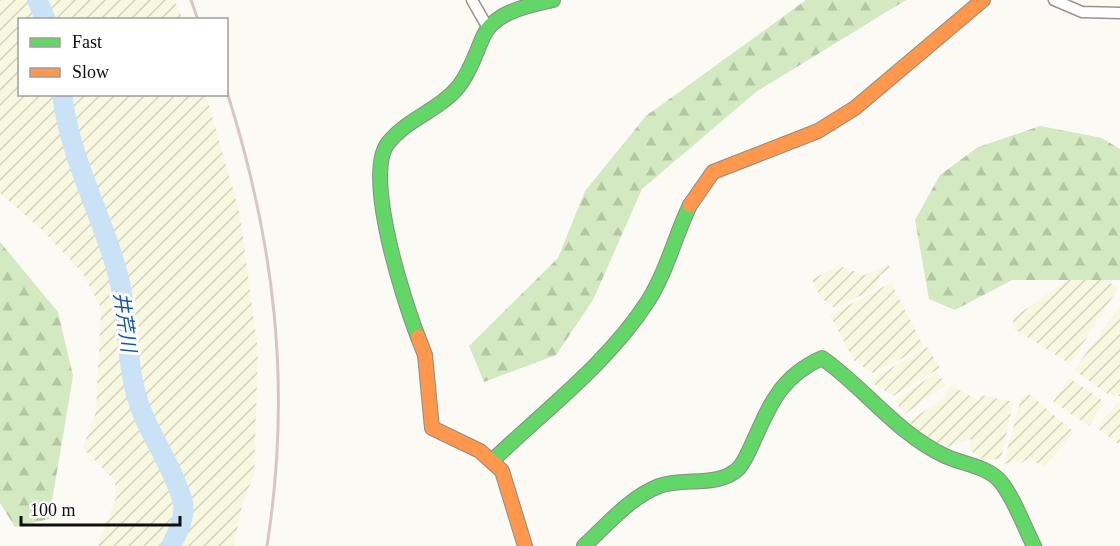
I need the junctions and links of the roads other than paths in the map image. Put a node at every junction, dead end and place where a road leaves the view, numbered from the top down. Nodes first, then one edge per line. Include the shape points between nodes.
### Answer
1 (472, 0) edge
2 (553, 0) edge
3 (983, 0) edge
4 (1054, 0) edge
5 (1120, 13) edge
6 (488, 28) junction
7 (492, 461) junction
8 (525, 546) edge
9 (585, 546) edge
10 (1034, 546) edge

1 - 6 street
2 - 6 street via 524,7
3 - 7 street via 855,108 818,131 713,172 704,180 667,267 626,331
4 - 5 street via 1082,12
6 - 7 street via 470,71 450,97 406,124 386,145 379,184 402,296 425,355 432,428
7 - 8 street via 502,471
9 - 10 street via 651,490 730,475 739,468 777,393 804,364 822,358 912,438 1000,481

